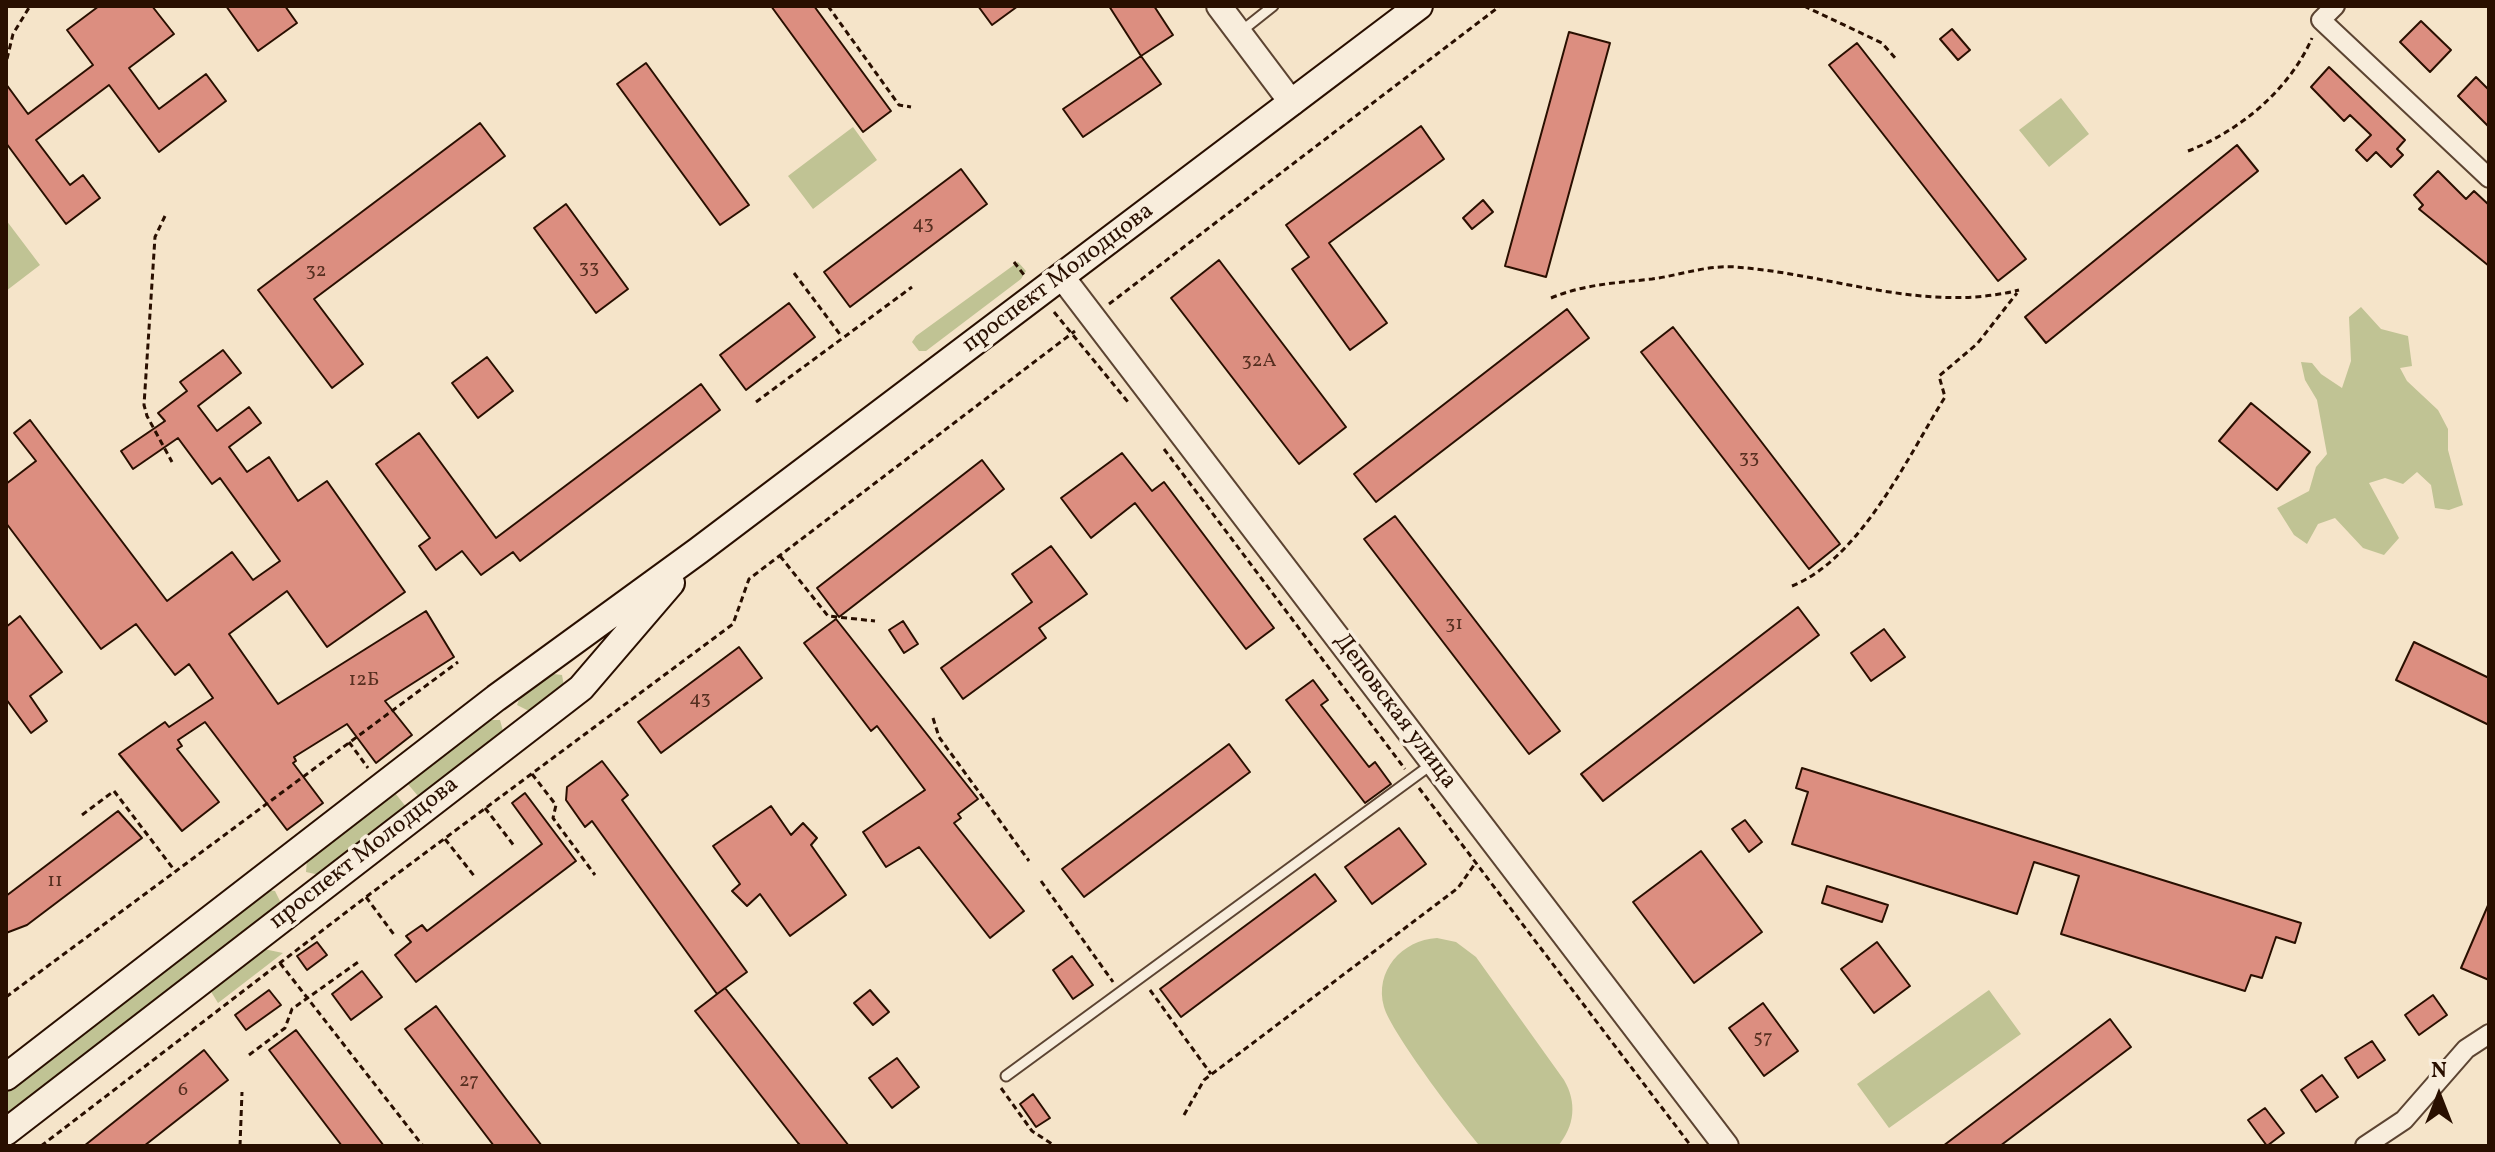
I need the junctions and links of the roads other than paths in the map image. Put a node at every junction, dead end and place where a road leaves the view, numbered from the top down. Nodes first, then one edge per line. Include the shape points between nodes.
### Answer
1 (1219, 6) edge
2 (1273, 6) edge
3 (1419, 6) edge
4 (2335, 6) edge
5 (1239, 33) junction
6 (1292, 103) junction
7 (2489, 178) edge
8 (1062, 277) junction
9 (698, 551) junction
10 (1433, 763) junction
11 (2489, 1034) edge
12 (1006, 1076) dead end
13 (6, 1077) edge
14 (6, 1132) edge
15 (1726, 1146) edge
16 (2365, 1146) edge

1 - 5 street
2 - 5 lane
3 - 6 main road, проспект Молодцова
4 - 7 street via 2321,20
5 - 6 street
6 - 8 main road, проспект Молодцова
8 - 9 main road, проспект Молодцова
8 - 10 street, Деповская улица
9 - 13 main road, проспект Молодцова via 496,698
9 - 14 main road, проспект Молодцова via 581,688
10 - 12 lane
10 - 15 street, Деповская улица
11 - 16 street via 2466,1049 2404,1120

